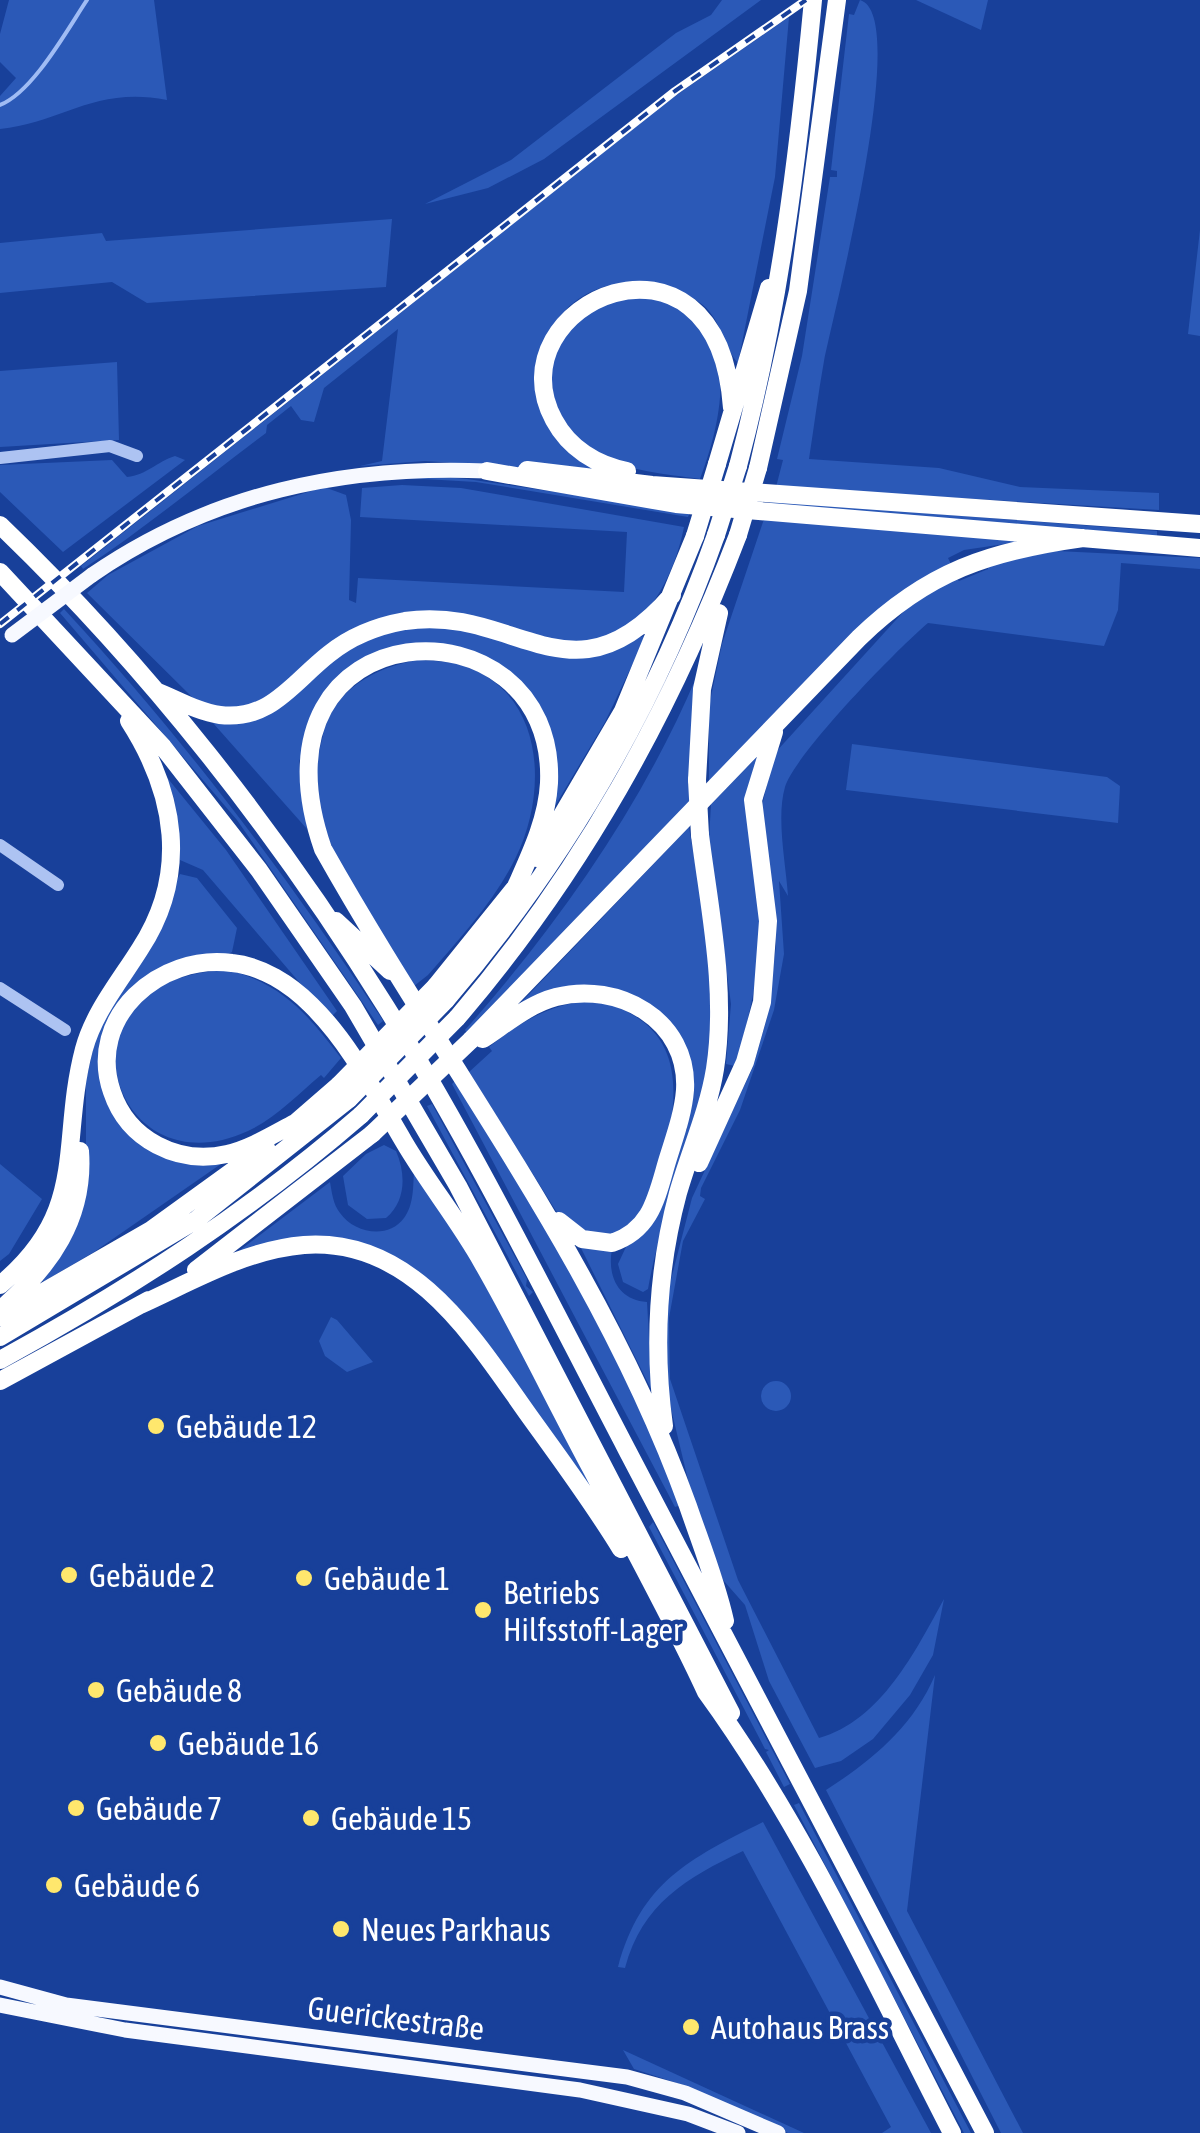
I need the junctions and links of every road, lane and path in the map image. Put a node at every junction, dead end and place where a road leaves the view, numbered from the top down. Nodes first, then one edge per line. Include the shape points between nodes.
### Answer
1 (813, 0) edge
2 (836, 3) edge
3 (787, 235) junction
4 (732, 408) junction
5 (136, 456) dead end
6 (0, 458) edge
7 (487, 471) junction
8 (682, 484) junction
9 (1200, 524) edge
10 (0, 525) edge
11 (738, 535) junction
12 (1083, 538) junction
13 (1200, 548) edge
14 (0, 572) edge
15 (672, 596) junction
16 (6, 639) edge
17 (94, 672) junction
18 (151, 689) junction
19 (778, 722) junction
20 (0, 845) edge
21 (58, 885) dead end
22 (514, 891) junction
23 (320, 908) junction
24 (0, 988) edge
25 (409, 990) junction
26 (441, 993) junction
27 (64, 1030) dead end
28 (472, 1042) junction
29 (344, 1092) junction
30 (77, 1111) junction
31 (296, 1124) junction
32 (544, 1205) junction
33 (674, 1218) junction
34 (0, 1284) edge
35 (140, 1305) junction
36 (0, 1310) edge
37 (0, 1318) edge
38 (0, 1337) edge
39 (0, 1360) edge
40 (0, 1381) edge
41 (668, 1451) junction
42 (731, 1646) junction
43 (706, 1692) junction
44 (748, 1750) junction
45 (0, 1988) edge
46 (0, 2005) edge
47 (738, 2133) edge
48 (778, 2133) edge
49 (952, 2133) edge
50 (985, 2133) edge

1 - 3 highway
2 - 11 highway, bridge via 798,291
3 - 4 highway
3 - 26 highway, bridge via 769,344 738,466 670,654 608,775 533,891
4 - 8 highway via 717,336 670,295 639,289 607,294 580,309 558,333 546,362 545,394 565,437 600,463
4 - 15 highway, bridge
5 - 6 street via 110,446
7 - 8 highway
7 - 12 highway via 616,497
7 - 16 main road, bridge via 354,473 258,494 162,532
8 - 9 highway
10 - 18 highway
11 - 33 highway, bridge via 702,689 696,780 718,970 718,1047
11 - 39 highway, bridge via 682,674 616,800 542,913 457,1018 361,1115 266,1195
12 - 13 highway
12 - 19 highway via 983,557 951,570 883,615
14 - 17 highway
15 - 18 highway via 628,636 588,650 541,646 442,620 390,624 342,645 272,705 250,714 213,714
15 - 22 highway via 604,746
17 - 30 highway via 152,761 174,844 158,918 85,1045
17 - 44 highway via 200,792 353,1006 458,1186
18 - 23 highway
19 - 28 highway
19 - 33 highway via 753,800 768,921 762,1002 745,1062
20 - 21 street
22 - 25 highway via 540,827 549,779 543,739 525,701 489,668 443,651 395,654 354,674 324,706 311,734 309,801 323,849
22 - 26 highway
23 - 25 highway
23 - 42 highway via 489,1185
24 - 27 street
25 - 32 highway
26 - 29 highway, bridge
28 - 32 highway via 544,1001 598,993 642,1008 678,1053 682,1113 648,1218 623,1239 597,1242 568,1230
28 - 35 highway, bridge via 372,1134 244,1236
29 - 31 highway
29 - 38 highway via 196,1220
30 - 34 highway via 54,1220 27,1260
30 - 36 highway via 80,1177 69,1226 42,1270
31 - 37 highway via 151,1230
31 - 43 highway via 229,1154 191,1156 158,1147 130,1124 113,1097 107,1063 116,1020 158,977 216,962 264,972 314,1007 482,1262
32 - 41 highway via 610,1323
33 - 41 highway via 656,1321
35 - 40 highway
35 - 43 highway via 252,1255 309,1245 358,1252 414,1278 476,1339 572,1475
41 - 42 highway via 718,1588
42 - 50 highway
43 - 44 highway
44 - 49 highway
45 - 48 main road, Guerickestraße via 66,2005 627,2077 685,2093
46 - 47 main road, Guerickestraße via 125,2030 580,2090 688,2114

